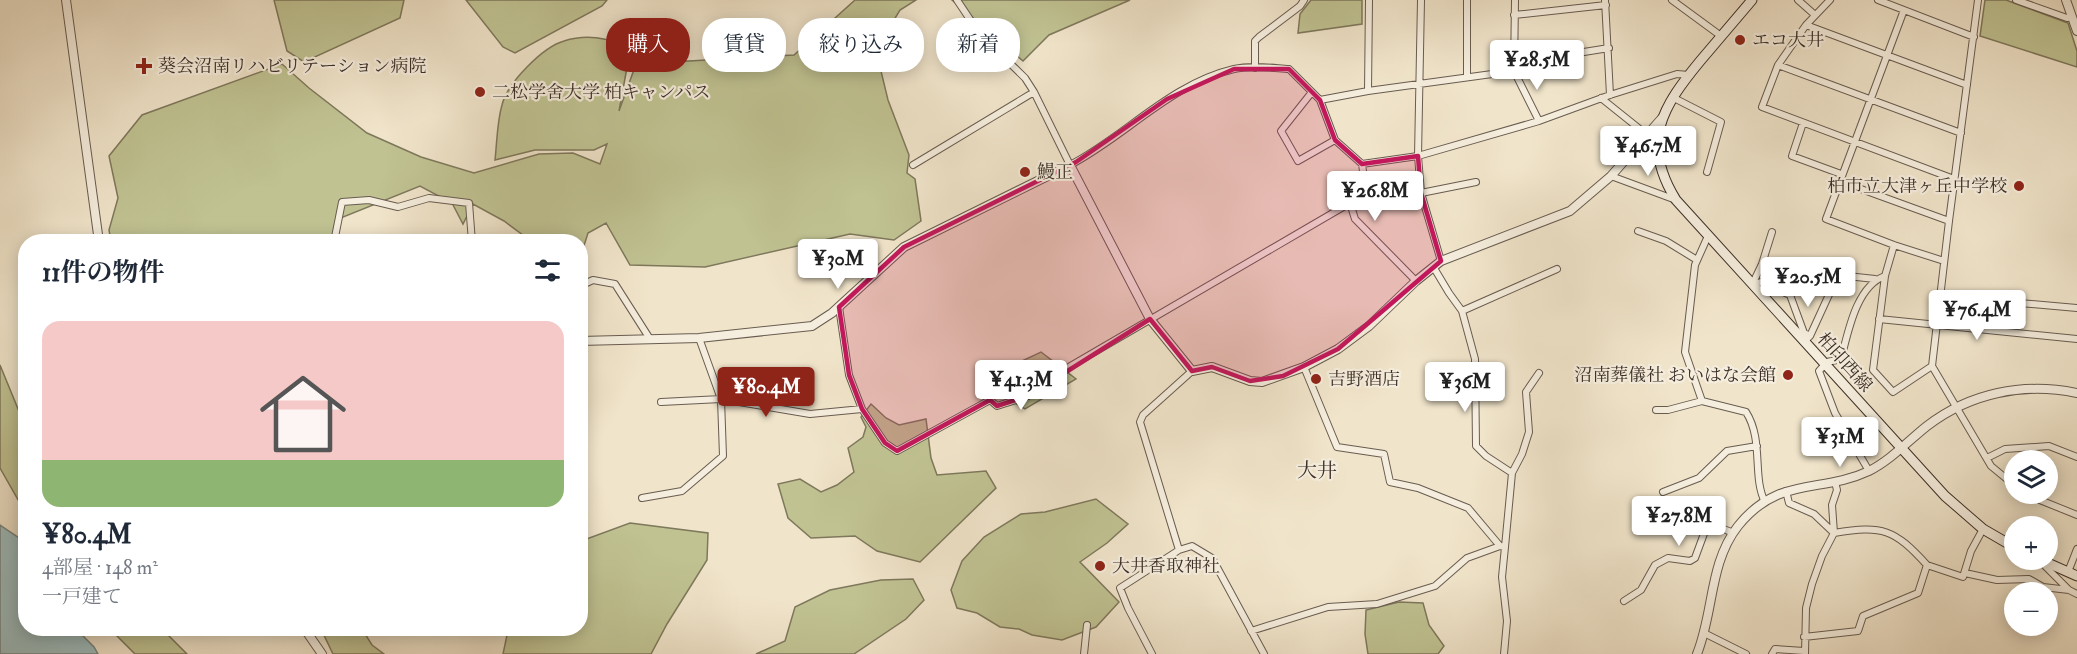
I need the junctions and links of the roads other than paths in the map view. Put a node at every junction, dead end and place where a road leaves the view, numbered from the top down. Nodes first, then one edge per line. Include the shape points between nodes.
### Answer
1 (66, 0) edge
2 (957, 0) edge
3 (1305, 0) edge
4 (1369, 0) edge
5 (1421, 0) edge
6 (1467, 0) edge
7 (1515, 0) edge
8 (1672, 0) edge
9 (1752, 0) edge
10 (1798, 0) edge
11 (1830, 0) edge
12 (1878, 0) edge
13 (1978, 0) edge
14 (2016, 0) edge
15 (2066, 0) edge
16 (1606, 3) edge
17 (1904, 10) junction
18 (1514, 15) junction
19 (1815, 15) junction
20 (2071, 17) junction
21 (1806, 25) junction
22 (2077, 31) edge
23 (1721, 36) junction
24 (1974, 37) junction
25 (1609, 48) junction
26 (1887, 54) junction
27 (1565, 55) dead end
28 (1778, 65) junction
29 (1255, 68) junction
30 (1514, 71) junction
31 (1689, 75) junction
32 (1467, 77) junction
33 (1420, 84) junction
34 (1967, 85) junction
35 (1368, 91) junction
36 (1034, 92) junction
37 (1312, 92) junction
38 (1610, 95) junction
39 (1672, 97) junction
40 (1601, 98) junction
41 (1869, 99) junction
42 (1320, 100) junction
43 (1662, 117) junction
44 (1539, 121) junction
45 (1803, 123) junction
46 (1961, 133) junction
47 (1646, 134) junction
48 (1335, 140) junction
49 (1854, 141) junction
50 (1418, 156) junction
51 (1362, 164) junction
52 (913, 165) dead end
53 (1070, 165) junction
54 (1707, 172) dead end
55 (1611, 176) junction
56 (1840, 178) junction
57 (1954, 179) junction
58 (1476, 183) dead end
59 (1421, 193) junction
60 (1676, 200) junction
61 (1350, 203) junction
62 (1949, 221) junction
63 (1638, 231) dead end
64 (1772, 232) dead end
65 (98, 234) edge
66 (336, 234) edge
67 (471, 234) edge
68 (1708, 236) junction
69 (1894, 245) junction
70 (1697, 260) junction
71 (1441, 261) junction
72 (1944, 261) junction
73 (1434, 268) junction
74 (1557, 269) dead end
75 (1838, 275) junction
76 (1885, 276) junction
77 (1875, 279) junction
78 (1416, 281) junction
79 (588, 282) edge
80 (1752, 285) junction
81 (1790, 295) junction
82 (1940, 296) junction
83 (839, 307) junction
84 (2077, 308) edge
85 (1462, 311) junction
86 (1150, 319) junction
87 (1879, 319) junction
88 (1936, 325) junction
89 (699, 338) junction
90 (650, 339) junction
91 (1807, 339) junction
92 (2077, 339) edge
93 (588, 341) edge
94 (1825, 365) junction
95 (1932, 366) junction
96 (1304, 367) junction
97 (1192, 371) junction
98 (1539, 373) dead end
99 (2077, 393) edge
100 (721, 399) junction
101 (1702, 401) junction
102 (661, 402) dead end
103 (1957, 407) junction
104 (862, 409) junction
105 (1656, 410) dead end
106 (1757, 446) junction
107 (1901, 448) junction
108 (2077, 457) edge
109 (1987, 458) junction
110 (1869, 471) junction
111 (1512, 473) junction
112 (2004, 476) edge
113 (1835, 482) junction
114 (1786, 491) junction
115 (1663, 492) dead end
116 (642, 498) dead end
117 (1765, 502) junction
118 (2050, 504) edge
119 (2077, 515) edge
120 (1983, 530) junction
121 (1733, 533) junction
122 (1834, 533) junction
123 (2004, 542) edge
124 (1502, 546) junction
125 (2077, 549) edge
126 (1179, 550) junction
127 (1927, 564) junction
128 (2058, 568) edge
129 (2049, 570) edge
130 (1965, 573) junction
131 (2073, 574) edge
132 (2069, 590) junction
133 (2077, 594) edge
134 (1624, 601) dead end
135 (1088, 625) dead end
136 (1251, 631) junction
137 (1704, 633) junction
138 (310, 636) edge
139 (1804, 637) junction
140 (1804, 653) edge
141 (322, 654) edge
142 (1083, 654) edge
143 (1152, 654) edge
144 (1264, 654) edge
145 (1504, 654) edge
146 (1697, 654) edge
147 (1746, 654) edge
148 (1772, 654) edge

1 - 65 street
2 - 36 street via 979,33
3 - 29 street via 1255,42
4 - 35 street
5 - 33 street
6 - 32 street
7 - 18 street
8 - 23 street
9 - 23 main road, 柏印西線
10 - 19 street
11 - 19 street
12 - 17 street
13 - 24 street
14 - 20 street
15 - 20 street
16 - 18 street
16 - 25 street
17 - 24 street
17 - 26 street
18 - 30 street
19 - 21 street
20 - 22 street
21 - 26 street
21 - 28 street
23 - 31 main road, 柏印西線
24 - 34 street
25 - 27 street
25 - 38 street
26 - 34 street
26 - 41 street
28 - 41 street
28 - 45 street via 1762,107
29 - 37 street via 1289,69
29 - 53 street via 1234,69 1187,87
30 - 32 street
30 - 44 street
31 - 38 street via 1677,74
31 - 39 main road, 柏印西線
32 - 33 street
33 - 35 street
33 - 50 street
34 - 46 street
35 - 42 street
36 - 52 street
36 - 53 street
37 - 42 street
37 - 48 street via 1281,131 1298,161
38 - 40 street
39 - 43 main road, 柏印西線
39 - 54 street via 1721,122
40 - 44 street
40 - 47 street
41 - 46 street
41 - 49 street
42 - 48 street
43 - 47 street
43 - 60 main road, 柏印西線 via 1660,166
44 - 50 street
45 - 49 street
45 - 56 street via 1791,156
46 - 57 street
47 - 55 street
48 - 51 street
49 - 56 street
49 - 57 street
50 - 51 street
50 - 59 street
51 - 61 street via 1365,186
53 - 83 street via 904,247
53 - 86 street
55 - 60 street
55 - 71 street via 1569,211
56 - 62 street
56 - 69 street via 1826,219
57 - 62 street
58 - 59 street
59 - 71 street
60 - 68 main road, 柏印西線
61 - 78 street via 1355,219
61 - 86 street
62 - 72 street
63 - 70 street via 1666,241
64 - 80 street
66 - 67 street via 342,202 369,200 398,207 429,198 469,203
68 - 70 street
68 - 80 main road, 柏印西線
69 - 72 street
69 - 76 street
70 - 101 street via 1685,352
71 - 73 street
72 - 82 street
73 - 78 street
73 - 85 street
74 - 85 street
75 - 77 street
75 - 81 street via 1792,270
75 - 91 street
76 - 77 street
76 - 87 street
77 - 94 street via 1849,322 1841,359
78 - 96 street via 1370,326
79 - 90 street via 615,284
80 - 81 street via 1761,282
80 - 91 main road, 柏印西線
81 - 91 street
82 - 84 street
82 - 88 street
83 - 89 street via 812,326
83 - 104 street via 849,375
85 - 111 street via 1475,359 1476,446
86 - 97 street
86 - 104 street via 1028,396 997,406 990,400 897,451 885,443
87 - 88 street
87 - 95 street via 1873,370 1893,392
88 - 92 street
88 - 95 street
89 - 90 street
89 - 100 street
90 - 93 street
91 - 94 main road, 柏印西線
94 - 107 main road, 柏印西線
94 - 110 street via 1820,376
95 - 103 street
96 - 97 street via 1262,382 1212,367
96 - 124 street via 1337,447 1384,453 1390,482 1418,488 1468,508
97 - 126 street via 1140,422
98 - 111 street via 1526,392 1528,432
99 - 103 street via 2022,388
100 - 102 street
100 - 104 street via 810,414
100 - 116 street via 723,456 682,491
101 - 105 street
101 - 106 street via 1746,412 1753,422
103 - 107 street
103 - 109 street
106 - 115 street via 1727,451 1700,478
106 - 117 street
107 - 110 street
107 - 120 main road, 柏印西線
108 - 109 street via 2049,446 2005,449
109 - 112 street
110 - 113 street
111 - 124 street
113 - 114 street
113 - 122 street
114 - 117 street
114 - 122 street via 1789,503 1814,514
117 - 121 street
118 - 119 street
120 - 123 main road, 柏印西線
120 - 130 street
121 - 134 street via 1712,527 1705,531 1695,558 1668,558 1655,565 1641,590
121 - 137 street via 1719,561
122 - 127 street via 1870,528 1893,535
122 - 139 street via 1812,584
124 - 136 street via 1467,558 1435,586 1377,604 1328,607
124 - 145 street via 1507,621
125 - 131 street
126 - 136 street via 1192,546 1212,558
126 - 143 street via 1120,588
127 - 130 street via 1964,577
127 - 139 street via 1918,593 1863,616 1858,631
128 - 131 main road
129 - 132 street
130 - 132 street via 1997,580 2029,579 2043,587
132 - 133 street
135 - 142 street
136 - 144 street
137 - 146 street
137 - 147 street
138 - 141 street
139 - 140 street
140 - 148 street via 1775,649

